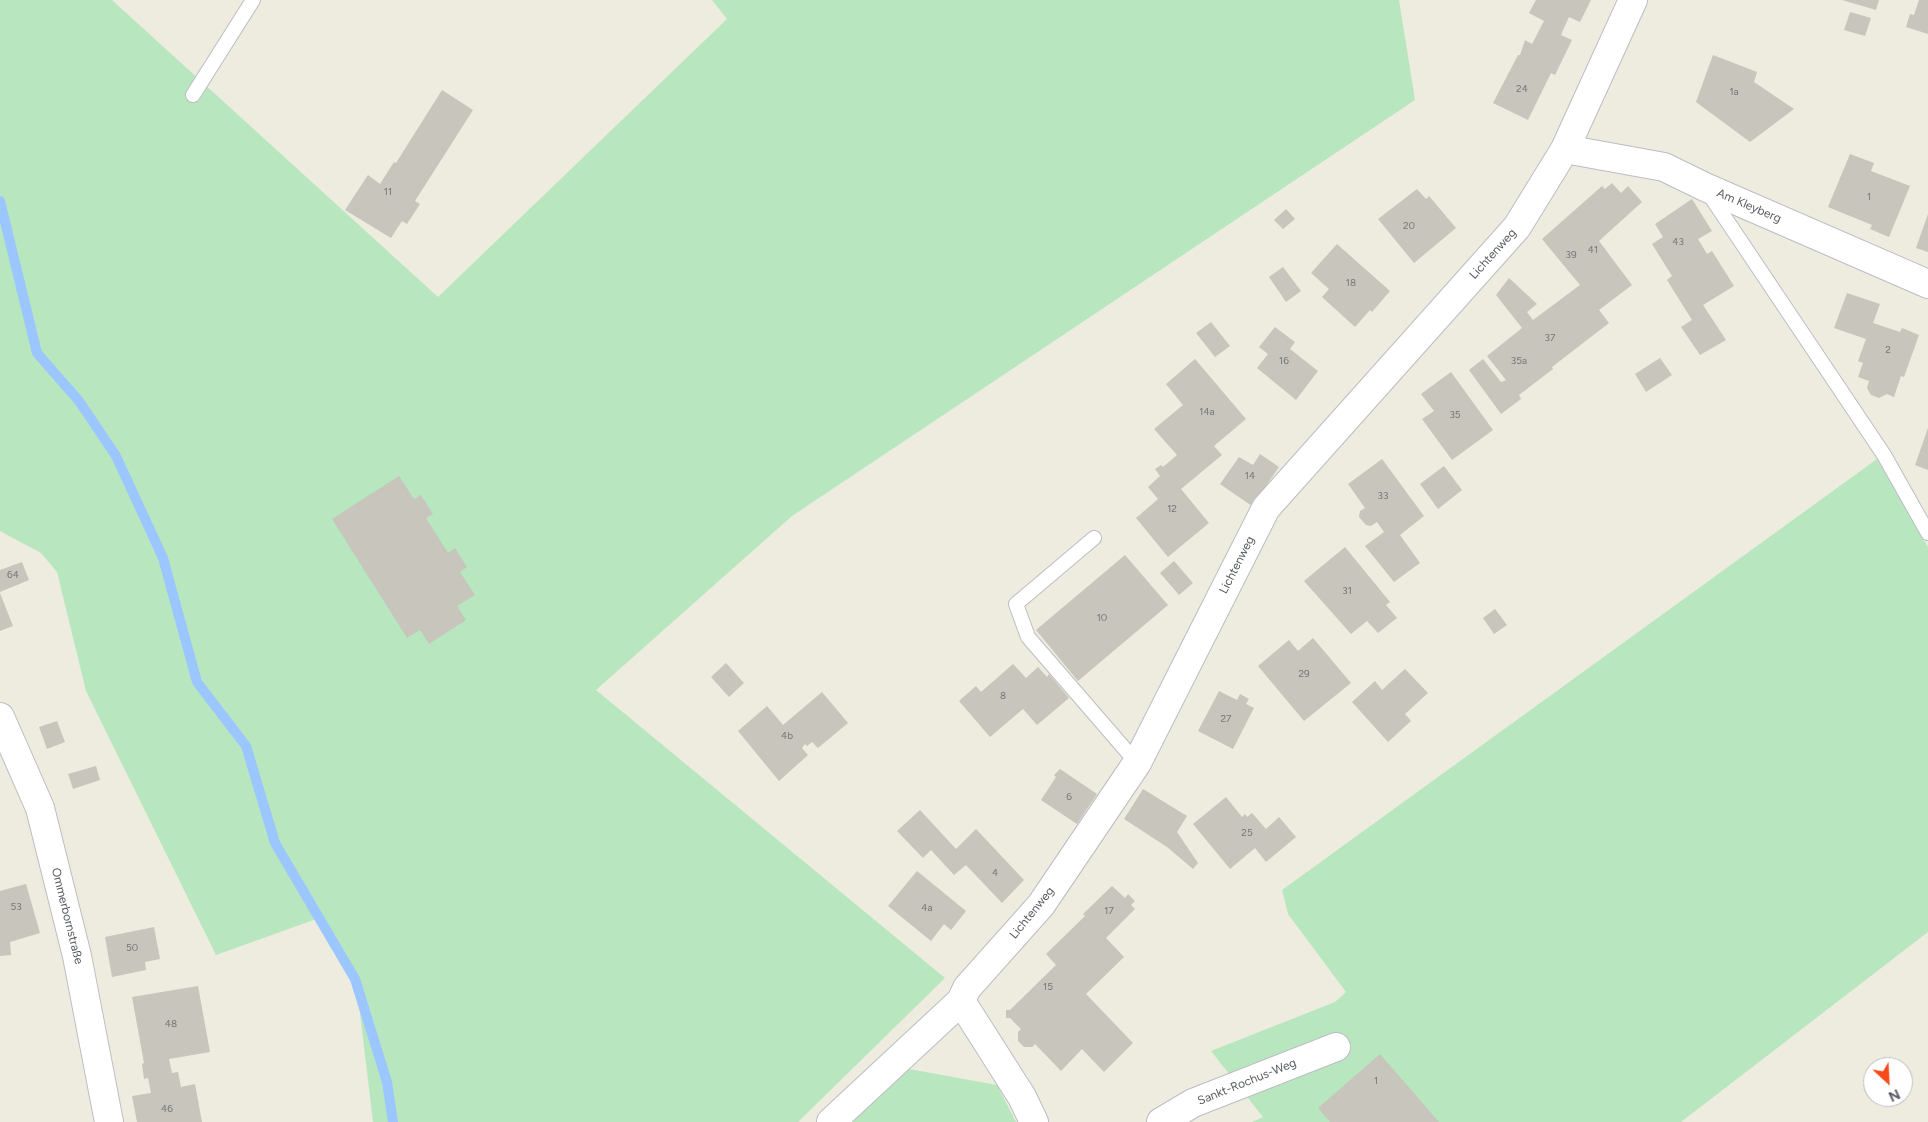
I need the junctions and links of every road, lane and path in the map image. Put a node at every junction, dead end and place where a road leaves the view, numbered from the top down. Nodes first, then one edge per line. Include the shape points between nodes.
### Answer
1 (253, 0) edge
2 (1633, 0) edge
3 (193, 95) dead end
4 (1564, 149) junction
5 (1705, 187) junction
6 (1928, 284) edge
7 (1928, 534) edge
8 (1094, 538) dead end
9 (0, 717) edge
10 (1137, 763) junction
11 (961, 1002) junction
12 (1336, 1046) dead end
13 (109, 1122) edge
14 (831, 1122) edge
15 (1034, 1122) edge
16 (1161, 1122) edge

1 - 3 lane
2 - 4 street, Lichtenweg
4 - 5 street, Am Kleyberg via 1664,166
4 - 10 street, Lichtenweg via 1517,227 1266,508
5 - 6 street, Am Kleyberg
5 - 7 lane via 1884,455
8 - 10 lane via 1016,604 1028,637
9 - 13 street, Ommerbornstraße via 40,808 77,956
10 - 11 street, Lichtenweg via 1041,905 967,988
11 - 14 street, Lichtenweg
11 - 15 street via 1022,1097
12 - 16 street, Sankt-Rochus-Weg via 1193,1103

